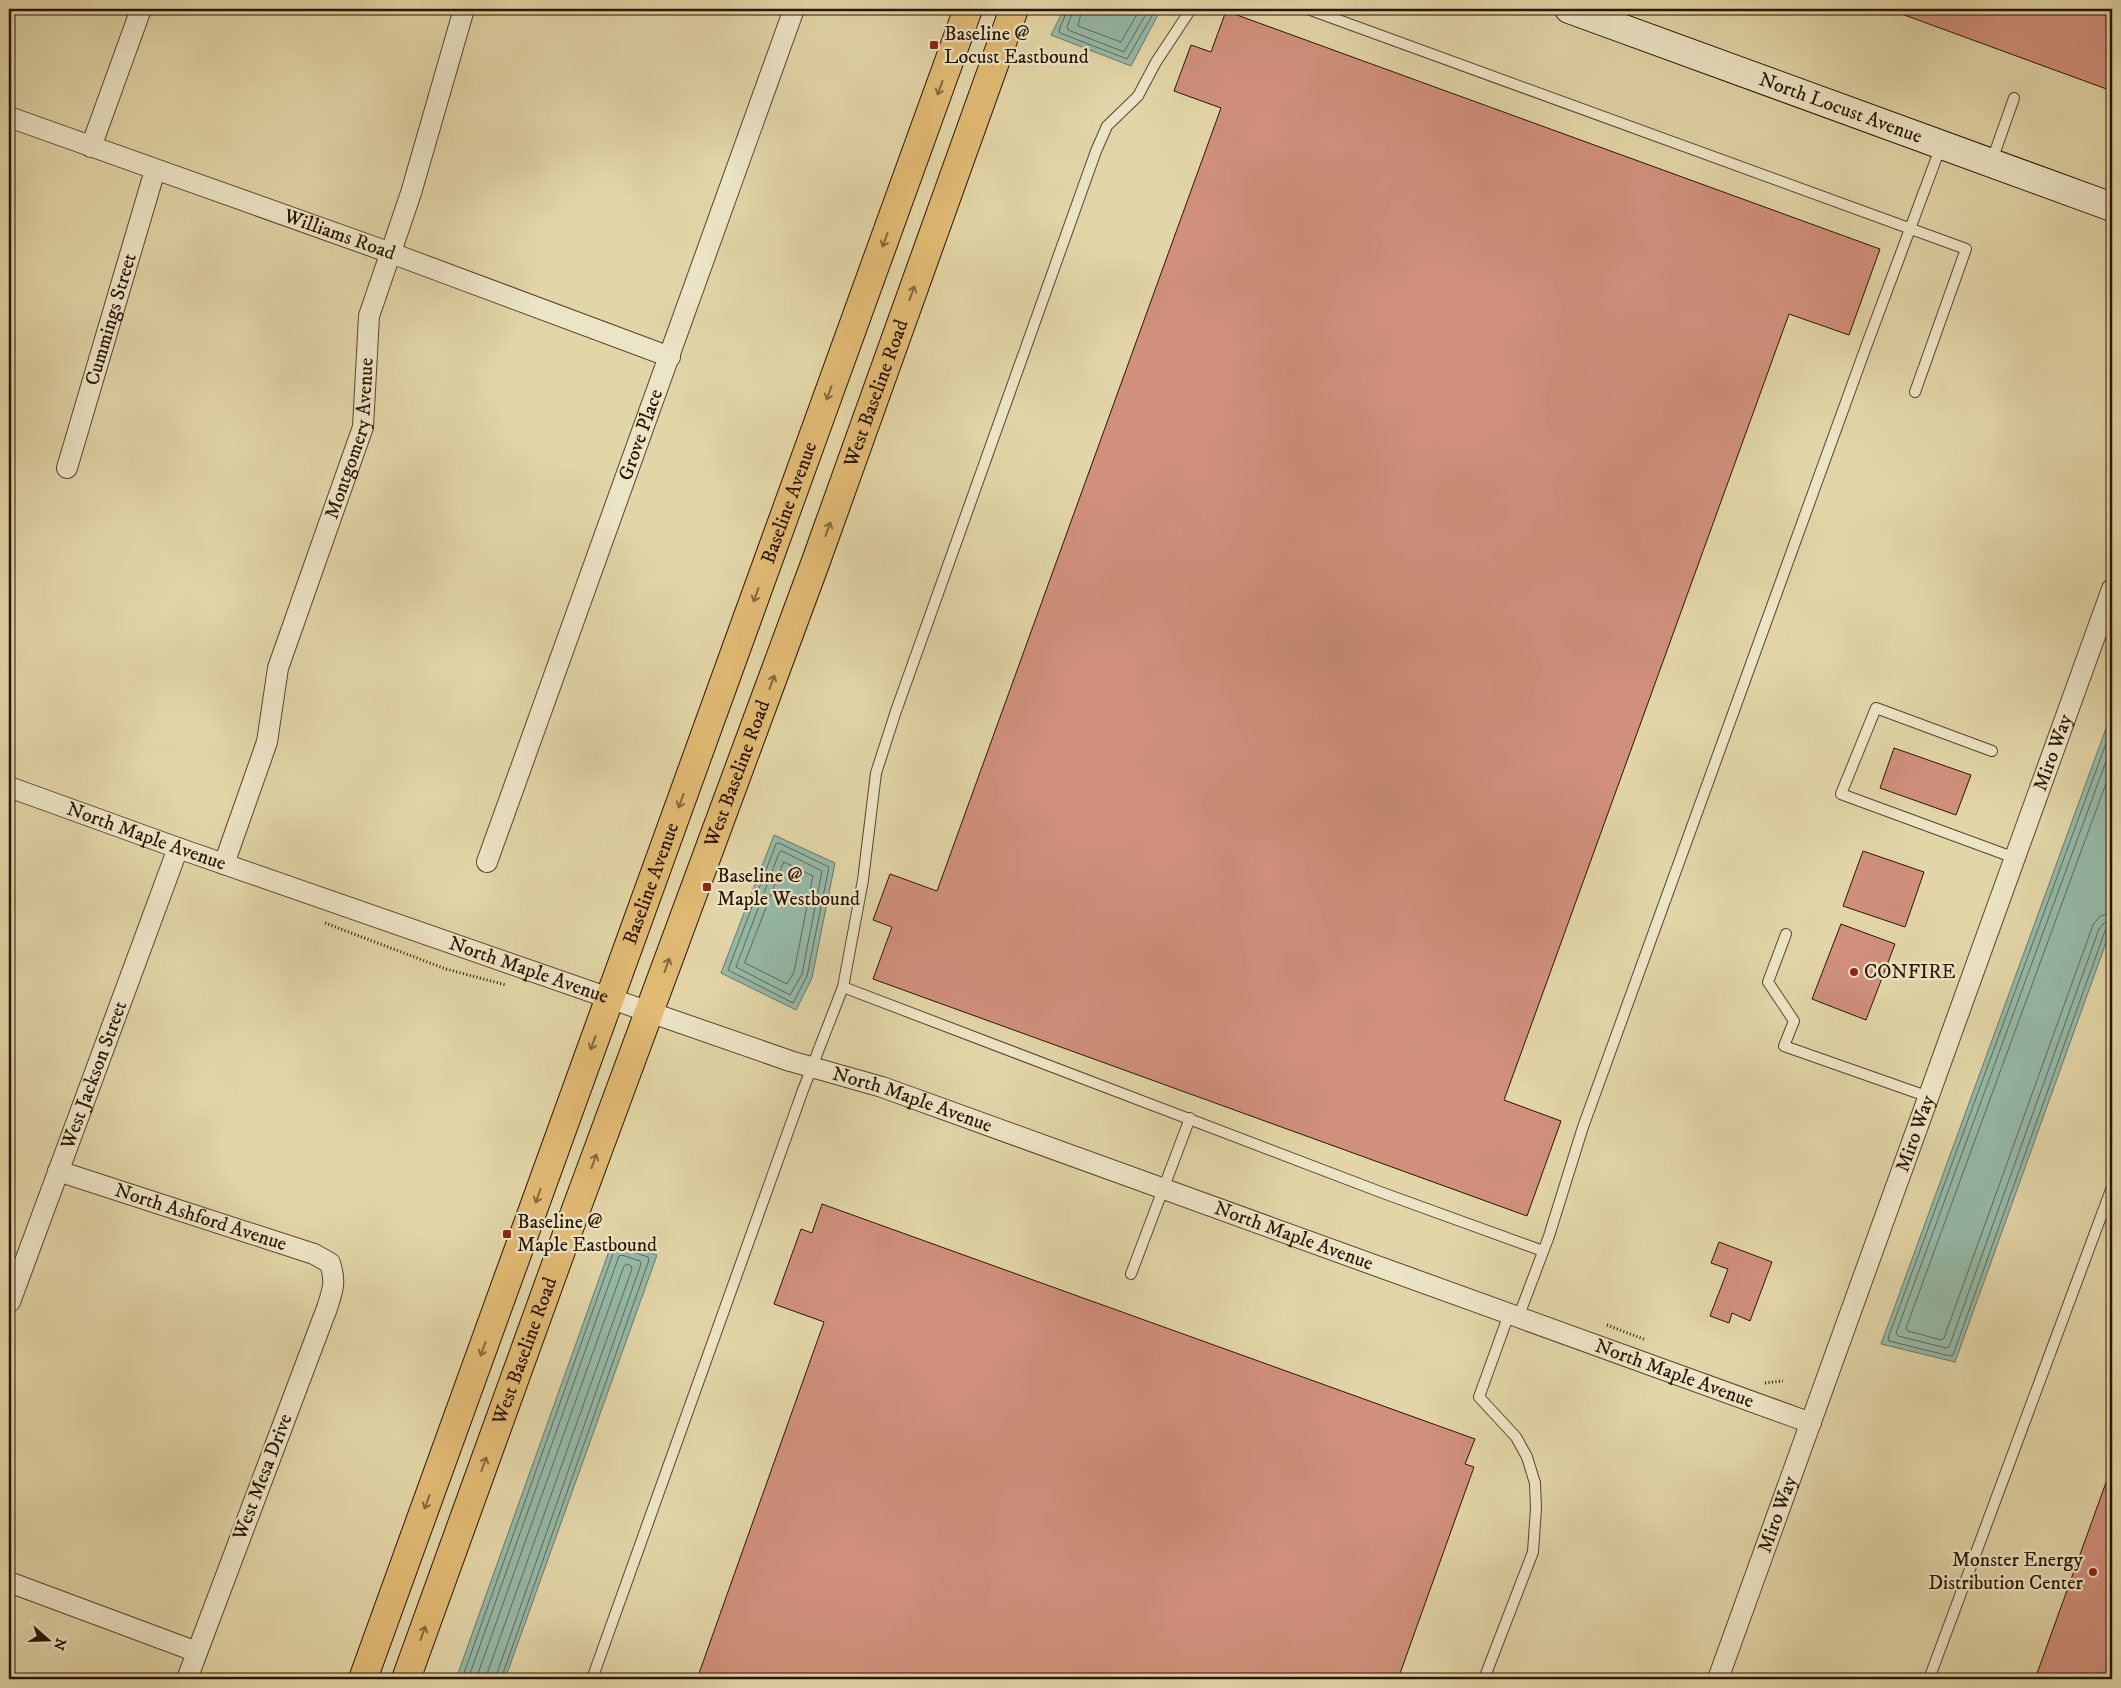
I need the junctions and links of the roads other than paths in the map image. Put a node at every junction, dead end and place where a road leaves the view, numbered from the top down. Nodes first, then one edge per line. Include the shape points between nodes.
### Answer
1 (141, 9) edge
2 (464, 9) edge
3 (794, 9) edge
4 (968, 9) edge
5 (1014, 9) edge
6 (1191, 9) edge
7 (1308, 9) edge
8 (1569, 9) edge
9 (2014, 98) dead end
10 (9, 117) edge
11 (1942, 146) junction
12 (90, 147) junction
13 (1991, 164) junction
14 (155, 170) junction
15 (2112, 207) edge
16 (1912, 229) junction
17 (391, 253) junction
18 (670, 357) junction
19 (1915, 392) dead end
20 (67, 468) dead end
21 (2112, 589) edge
22 (1992, 751) dead end
23 (9, 787) edge
24 (178, 848) junction
25 (2015, 858) junction
26 (487, 862) dead end
27 (224, 864) junction
28 (1786, 934) dead end
29 (843, 987) junction
30 (610, 997) junction
31 (650, 1011) junction
32 (812, 1068) junction
33 (1929, 1097) junction
34 (1190, 1118) junction
35 (58, 1171) junction
36 (2112, 1187) edge
37 (1163, 1189) junction
38 (1543, 1251) junction
39 (334, 1274) joint
40 (1131, 1274) dead end
41 (10, 1302) dead end
42 (1513, 1316) junction
43 (1812, 1423) junction
44 (9, 1582) edge
45 (197, 1652) junction
46 (188, 1679) edge
47 (363, 1679) edge
48 (406, 1679) edge
49 (592, 1679) edge
50 (1484, 1679) edge
51 (1718, 1679) edge
52 (1929, 1679) edge

1 - 12 street
2 - 17 street, Montgomery Avenue
3 - 18 street, Grove Place
4 -> 30 main road, Baseline Avenue
31 -> 5 main road, West Baseline Road via 813,570
6 - 29 lane via 1138,96 1106,126 896,711 876,772 863,880
7 - 16 lane
8 - 11 street, North Locust Avenue
9 - 13 lane
10 - 12 street, Williams Road
11 - 13 street, North Locust Avenue
11 - 16 lane
12 - 14 street, Williams Road
13 - 15 street, North Locust Avenue
14 - 17 street, Williams Road
14 - 20 street, Cummings Street
16 - 19 lane via 1966,249
16 - 38 lane via 1867,344 1590,1108
17 - 18 street, Williams Road
17 - 27 street, Montgomery Avenue via 369,316 363,427 278,668 266,742
18 - 26 street, Grove Place
21 - 25 street, Miro Way
22 - 25 lane via 1876,708 1841,794
23 - 24 street, North Maple Avenue
24 - 27 street, North Maple Avenue
24 - 35 street, West Jackson Street
25 - 33 street, Miro Way
27 - 30 street, North Maple Avenue
28 - 33 lane via 1768,982 1794,1021 1784,1046
29 - 32 lane
29 - 34 lane
30 - 31 street, North Maple Avenue
30 -> 47 main road, West Baseline Road
31 - 32 street, North Maple Avenue
48 -> 31 main road, West Baseline Road
32 - 37 street, North Maple Avenue via 882,1087
32 - 49 lane
33 - 43 street, Miro Way
34 - 37 lane
34 - 38 lane
35 - 39 street, North Ashford Avenue via 314,1254 330,1263
35 - 41 street, West Jackson Street
36 - 52 lane
37 - 40 lane
37 - 42 street, North Maple Avenue
38 - 42 lane
39 - 45 street, West Mesa Drive via 334,1287 327,1308
42 - 43 street, North Maple Avenue
42 - 50 lane via 1479,1397 1516,1437 1527,1457 1535,1483 1533,1552
43 - 51 street, Miro Way
44 - 45 street
45 - 46 street, West Mesa Drive

